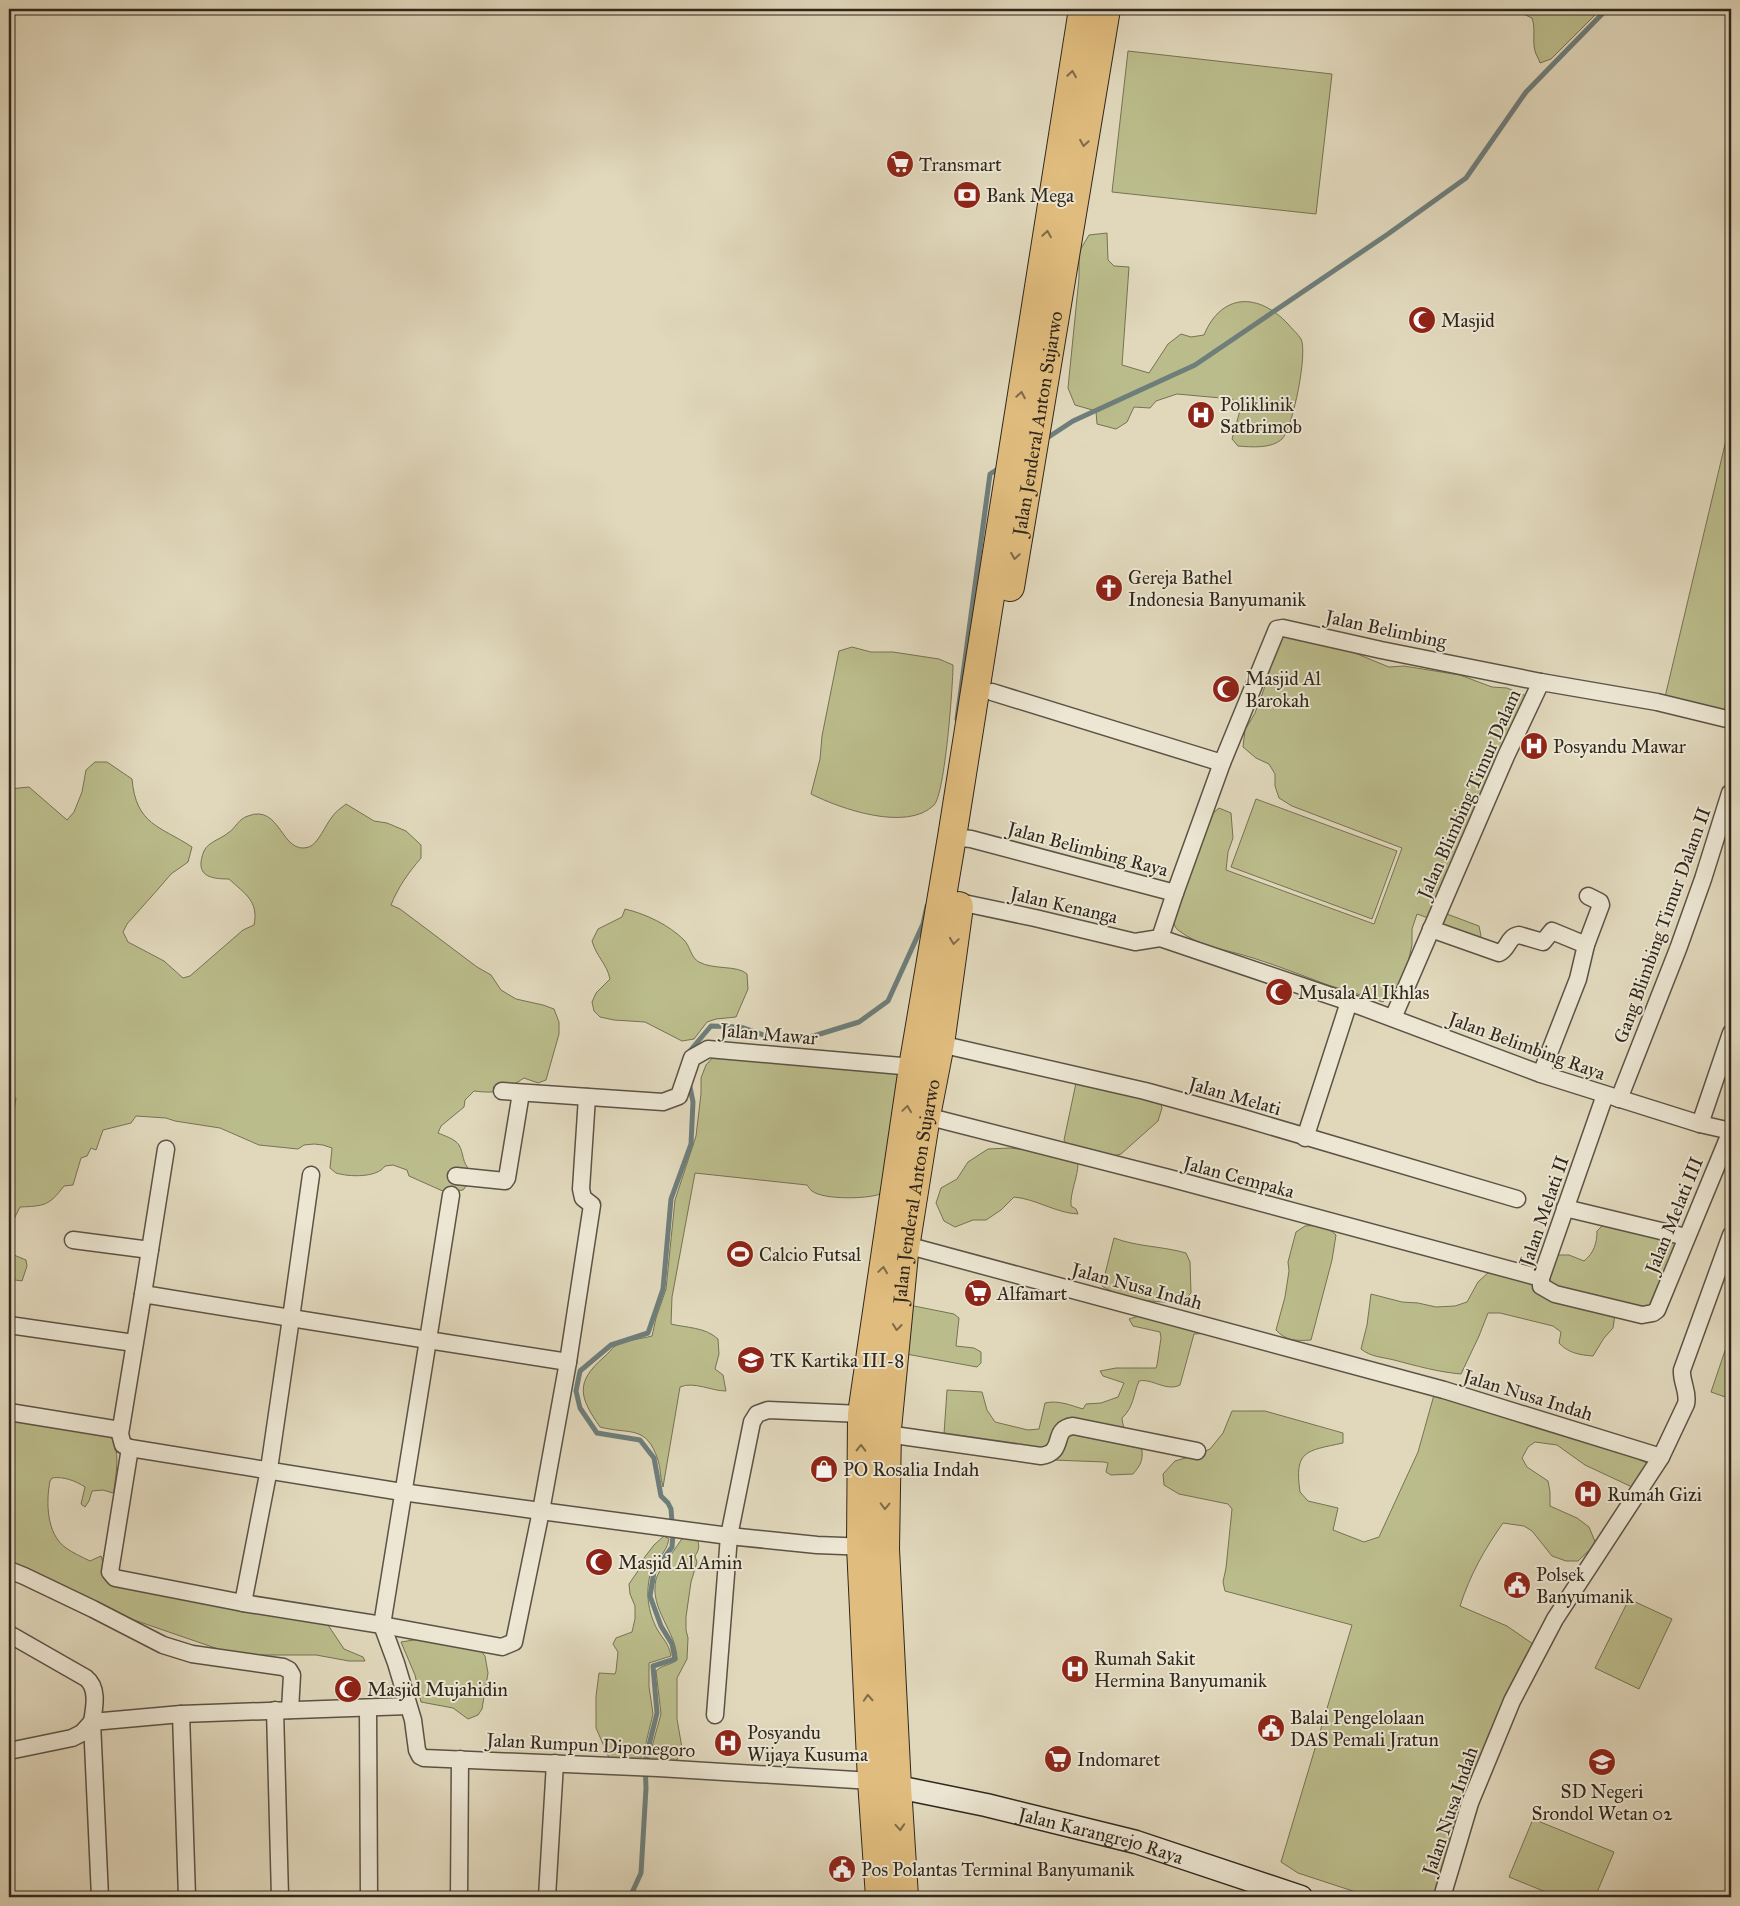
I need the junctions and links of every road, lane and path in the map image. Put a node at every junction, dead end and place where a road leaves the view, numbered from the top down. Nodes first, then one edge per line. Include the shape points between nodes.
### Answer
1 (1083, 9) edge
2 (1106, 9) edge
3 (1023, 445) junction
4 (1541, 682) junction
5 (992, 692) junction
6 (1731, 720) edge
7 (1222, 763) junction
8 (1730, 793) dead end
9 (961, 838) junction
10 (1175, 893) junction
11 (1588, 896) dead end
12 (960, 902) junction
13 (1431, 928) junction
14 (1160, 938) junction
15 (1586, 945) junction
16 (1349, 1002) junction
17 (1393, 1018) junction
18 (1731, 1033) edge
19 (940, 1044) junction
20 (913, 1067) junction
21 (1541, 1074) junction
22 (502, 1091) dead end
23 (521, 1093) junction
24 (587, 1097) junction
25 (1612, 1097) junction
26 (926, 1116) junction
27 (1700, 1124) junction
28 (1731, 1131) edge
29 (1305, 1138) junction
30 (166, 1150) dead end
31 (311, 1175) dead end
32 (456, 1176) dead end
33 (451, 1195) dead end
34 (1516, 1199) dead end
35 (1565, 1208) junction
36 (1731, 1235) edge
37 (1686, 1237) junction
38 (73, 1240) dead end
39 (906, 1245) junction
40 (150, 1250) junction
41 (1541, 1278) junction
42 (143, 1294) junction
43 (1653, 1314) joint
44 (291, 1318) junction
45 (9, 1324) edge
46 (428, 1340) junction
47 (134, 1343) junction
48 (568, 1362) junction
49 (9, 1412) edge
50 (862, 1414) junction
51 (120, 1430) junction
52 (887, 1434) junction
53 (130, 1448) junction
54 (1197, 1451) dead end
55 (1661, 1457) junction
56 (269, 1469) junction
57 (402, 1492) junction
58 (541, 1511) junction
59 (729, 1536) junction
60 (873, 1547) junction
61 (9, 1570) edge
62 (243, 1604) junction
63 (382, 1625) junction
64 (9, 1634) edge
65 (408, 1706) junction
66 (368, 1708) junction
67 (282, 1710) junction
68 (182, 1714) junction
69 (715, 1715) dead end
70 (92, 1722) junction
71 (9, 1751) edge
72 (460, 1759) junction
73 (555, 1763) junction
74 (888, 1782) junction
75 (100, 1897) edge
76 (187, 1897) edge
77 (280, 1897) edge
78 (369, 1897) edge
79 (459, 1897) edge
80 (547, 1897) edge
81 (880, 1897) edge
82 (904, 1897) edge
83 (1301, 1897) edge
84 (1442, 1897) edge

3 -> 1 highway, Jalan Jenderal Anton Sujarwo
2 -> 3 highway, Jalan Jenderal Anton Sujarwo
3 -> 5 highway, Jalan Jenderal Anton Sujarwo
3 - 9 highway, Jalan Jenderal Anton Sujarwo
4 - 6 street, Jalan Blimbing Timur Dalam via 1657,702
4 - 7 street, Jalan Belimbing via 1280,628 1275,632
4 - 13 street, Jalan Blimbing Timur Dalam
5 - 7 street
5 - 9 highway, Jalan Jenderal Anton Sujarwo
7 - 10 street, Jalan Belimbing
8 - 25 street, Gang Blimbing Timur Dalam II via 1681,940
9 - 10 street, Jalan Belimbing Raya
9 - 12 highway, Jalan Jenderal Anton Sujarwo
9 - 20 highway, Jalan Jenderal Anton Sujarwo
10 - 14 street, Jalan Belimbing Raya
11 - 15 street via 1601,905
12 - 14 street, Jalan Kenanga via 1135,942
12 -> 19 highway, Jalan Jenderal Anton Sujarwo
13 - 15 street via 1499,953 1514,936 1543,942 1552,931
13 - 17 street, Jalan Blimbing Timur Dalam
14 - 16 street, Jalan Belimbing Raya
15 - 21 street via 1578,979
16 - 17 street, Jalan Belimbing Raya
16 - 29 street
17 - 21 street, Jalan Belimbing Raya
18 - 27 street
19 - 26 highway, Jalan Jenderal Anton Sujarwo
19 - 29 street, Jalan Melati via 1144,1091
20 - 24 street, Jalan Mawar via 708,1049 692,1058 679,1096 663,1102
50 -> 20 highway, Jalan Jenderal Anton Sujarwo
21 - 25 street, Jalan Belimbing Raya
22 - 23 street, Jalan Mawar
23 - 24 street, Jalan Mawar
23 - 32 street via 507,1178 504,1181
24 - 48 street via 581,1189 583,1198 592,1205
25 - 27 street, Jalan Belimbing Raya
25 - 35 street, Jalan Melati II
26 - 39 highway, Jalan Jenderal Anton Sujarwo
26 - 41 street, Jalan Cempaka
27 - 28 street, Jalan Belimbing Raya
28 - 37 street, Jalan Melati III
29 - 34 street, Jalan Melati
30 - 40 street
31 - 44 street
33 - 46 street
35 - 37 street
35 - 41 street, Jalan Melati II
36 - 55 street via 1682,1370 1686,1404
37 - 43 street, Jalan Melati III via 1658,1310
38 - 40 street
39 -> 52 highway, Jalan Jenderal Anton Sujarwo
39 - 55 street, Jalan Nusa Indah via 1436,1388
40 - 42 street
41 - 43 street, Jalan Melati II via 1541,1286 1555,1294 1642,1315
42 - 44 street
42 - 47 street
44 - 46 street
44 - 56 street
45 - 47 street
46 - 48 street
46 - 57 street
47 - 51 street
48 - 58 street
49 - 51 street
50 - 59 street via 768,1410 757,1414 752,1422
60 -> 50 highway, Jalan Jenderal Anton Sujarwo
51 - 53 street via 123,1445
52 - 54 street via 1041,1456 1050,1455 1062,1430 1073,1426
52 -> 60 highway, Jalan Jenderal Anton Sujarwo
53 - 56 street
53 - 62 street via 110,1572 112,1576
55 - 84 street, Jalan Nusa Indah via 1555,1619 1512,1701 1470,1803
56 - 57 street
56 - 62 street
57 - 58 street
57 - 63 street
58 - 59 street
58 - 63 street via 514,1642 502,1647
59 - 60 street
59 - 69 street
60 - 74 highway, Jalan Jenderal Anton Sujarwo
61 - 67 street via 163,1645 192,1654 289,1670 292,1675
62 - 63 street
63 - 65 street, Jalan Rumpun Diponegoro
64 - 70 street via 90,1680 95,1702
65 - 66 street
65 - 72 street, Jalan Rumpun Diponegoro via 420,1756
66 - 67 street
66 - 78 street
67 - 68 street
67 - 77 street
68 - 70 street
68 - 76 street
70 - 71 street via 72,1738
70 - 75 street
72 - 73 street, Jalan Rumpun Diponegoro
72 - 79 street
73 - 74 street, Jalan Rumpun Diponegoro
73 - 80 street
74 - 81 highway
74 -> 82 highway
74 - 83 main road, Jalan Karangrejo Raya via 1136,1842

